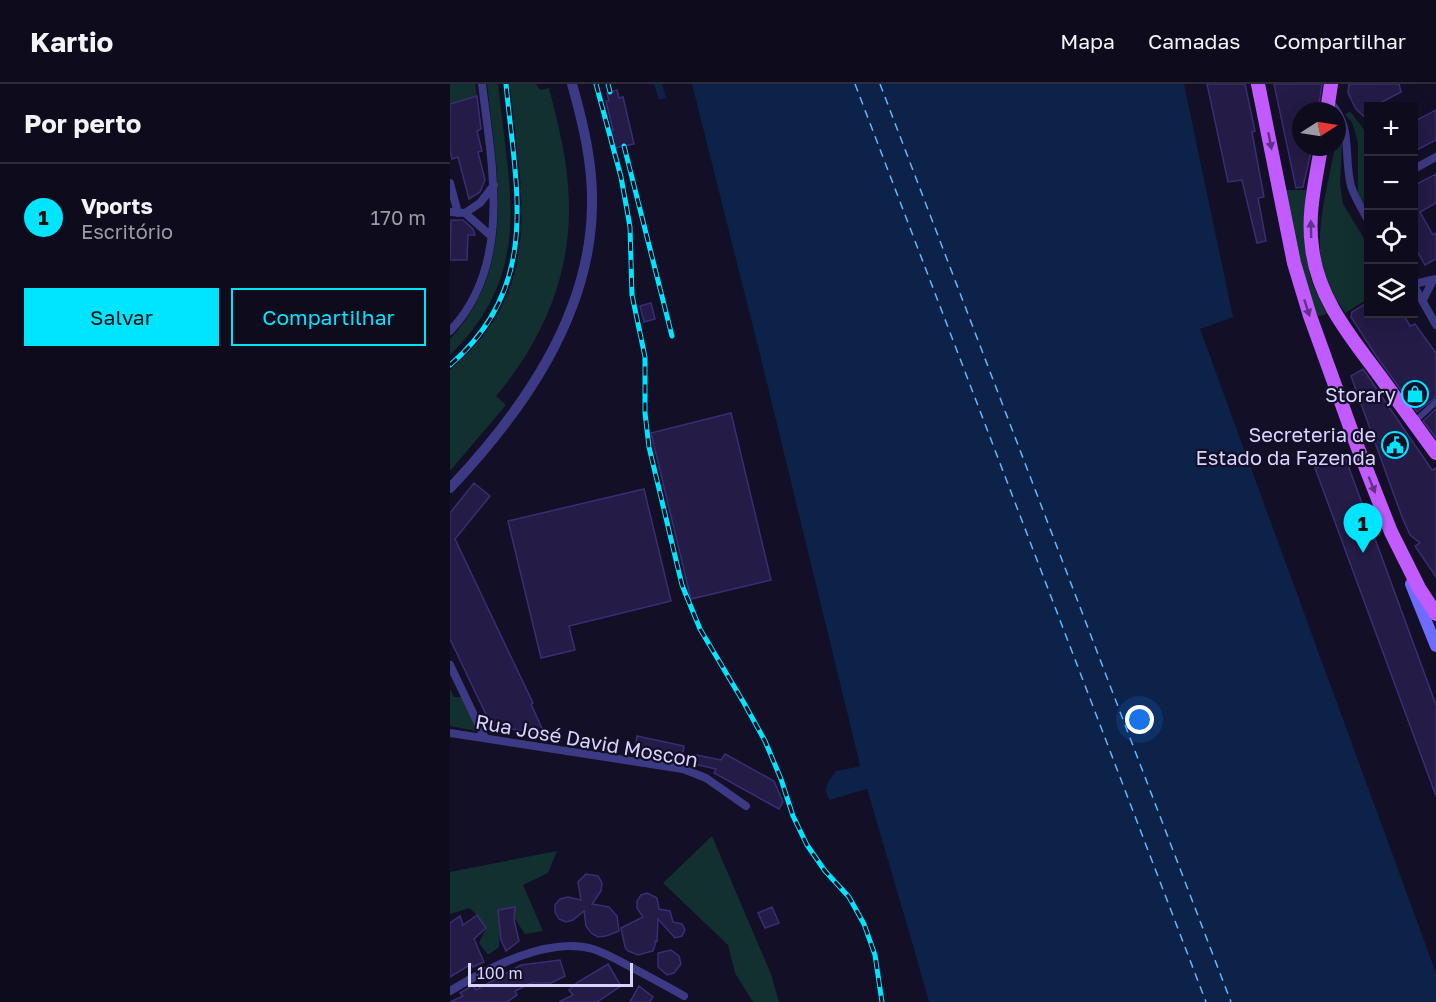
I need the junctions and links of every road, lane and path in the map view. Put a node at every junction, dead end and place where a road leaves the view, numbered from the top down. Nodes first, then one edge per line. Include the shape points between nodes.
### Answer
1 (482, 84) edge
2 (572, 84) edge
3 (1258, 84) edge
4 (1331, 84) edge
5 (1329, 102) edge
6 (1346, 137) edge
7 (1320, 156) edge
8 (1436, 157) edge
9 (1418, 166) edge
10 (450, 183) edge
11 (494, 185) junction
12 (1364, 212) edge
13 (458, 213) edge
14 (491, 236) junction
15 (1434, 280) edge
16 (1418, 284) edge
17 (1418, 292) edge
18 (1423, 300) junction
19 (1436, 325) edge
20 (450, 332) edge
21 (1436, 402) edge
22 (1414, 422) junction
23 (1436, 453) edge
24 (450, 488) edge
25 (1391, 532) junction
26 (1436, 614) edge
27 (1436, 646) edge
28 (450, 665) edge
29 (450, 733) edge
30 (485, 738) junction
31 (746, 806) dead end
32 (450, 991) edge
33 (684, 996) dead end

1 - 11 street
2 - 24 street via 588,157 592,206 578,288 543,368 501,429
3 -> 25 main road via 1300,285
4 - 5 main road
6 - 12 street via 1352,187
22 -> 7 main road via 1342,324 1322,286 1310,233
8 - 9 street
10 - 13 street
11 - 13 street via 480,203
11 - 14 street
13 - 14 street
14 - 20 street via 477,292
15 - 16 street
15 - 18 street
17 - 18 street
18 - 19 street
21 - 22 street
22 - 23 main road
25 - 26 main road
25 - 27 main road
28 - 30 street
29 - 30 street, Rua José David Moscon
30 - 31 street, Rua José David Moscon via 683,769 706,778
32 - 33 street via 519,957 574,946 602,952

